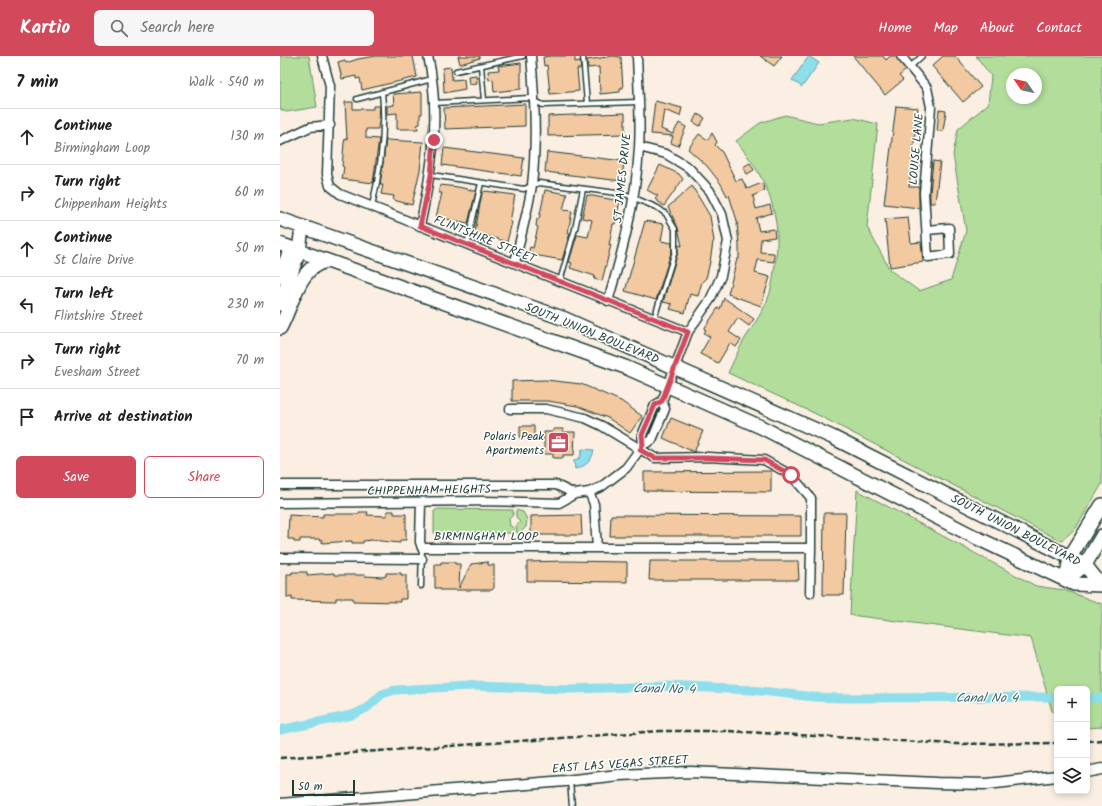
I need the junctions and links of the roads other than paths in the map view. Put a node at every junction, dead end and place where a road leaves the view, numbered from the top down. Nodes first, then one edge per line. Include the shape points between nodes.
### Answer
1 (323, 56) edge
2 (428, 56) edge
3 (523, 56) edge
4 (531, 56) edge
5 (583, 56) edge
6 (637, 56) edge
7 (901, 56) edge
8 (922, 56) edge
9 (481, 66) junction
10 (910, 67) junction
11 (456, 71) dead end
12 (433, 78) junction
13 (382, 92) junction
14 (357, 99) dead end
15 (484, 100) junction
16 (435, 102) junction
17 (535, 102) junction
18 (639, 102) junction
19 (587, 103) junction
20 (330, 125) junction
21 (280, 141) edge
22 (639, 147) junction
23 (431, 175) junction
24 (481, 183) junction
25 (532, 186) junction
26 (583, 188) junction
27 (634, 198) junction
28 (372, 206) junction
29 (280, 219) edge
30 (420, 226) junction
31 (302, 227) junction
32 (926, 230) dead end
33 (467, 244) junction
34 (290, 248) edge
35 (327, 261) junction
36 (515, 263) junction
37 (280, 276) edge
38 (560, 281) junction
39 (608, 301) junction
40 (280, 304) edge
41 (654, 319) junction
42 (280, 328) edge
43 (688, 332) junction
44 (675, 367) junction
45 (667, 386) junction
46 (510, 409) dead end
47 (642, 448) junction
48 (280, 485) edge
49 (589, 492) junction
50 (575, 494) junction
51 (421, 502) junction
52 (280, 503) edge
53 (1102, 505) edge
54 (1102, 536) edge
55 (422, 548) junction
56 (597, 548) junction
57 (811, 548) junction
58 (1070, 557) junction
59 (280, 558) edge
60 (422, 559) junction
61 (1085, 565) junction
62 (1066, 580) junction
63 (1101, 584) edge
64 (421, 586) dead end
65 (810, 593) dead end
66 (1102, 769) edge
67 (1090, 771) edge
68 (1054, 776) edge
69 (570, 780) junction
70 (280, 804) edge
71 (572, 806) edge

1 - 20 street, FLINTSHIRE STREET via 330,86
2 - 12 street
3 - 9 lane
4 - 17 street
5 - 19 lane
6 - 18 street, ST JAMES DRIVE
7 - 10 street, LOUISE LANE
8 - 10 lane
9 - 11 lane
9 - 15 lane
10 - 32 street, LOUISE LANE via 927,88 931,107 924,193
12 - 13 lane
12 - 16 street
13 - 14 lane
13 - 28 lane via 384,142
15 - 16 lane
15 - 17 lane via 529,98
16 - 23 street
17 - 19 lane via 543,105
17 - 25 street
18 - 19 lane
18 - 22 street, ST JAMES DRIVE
20 - 21 street via 310,127
20 - 28 street, FLINTSHIRE STREET via 327,174 330,186 340,194
22 - 27 street, ST JAMES DRIVE
22 - 43 street, CHIPPENHAM HEIGHTS via 666,154 689,168 710,191 722,214 728,241 721,276 710,300
23 - 24 lane
23 - 30 street
24 - 25 lane via 524,189
24 - 33 lane
25 - 26 lane via 539,183
25 - 36 street
26 - 27 lane via 625,194
26 - 38 lane via 575,229
27 - 39 street, ST JAMES DRIVE via 625,244
27 - 41 lane via 666,214 675,229 675,251
28 - 30 street, FLINTSHIRE STREET
29 - 31 main road, SOUTH UNION BOULEVARD
30 - 33 street, FLINTSHIRE STREET
31 - 34 main road
31 - 44 main road, SOUTH UNION BOULEVARD via 565,319
33 - 36 street, FLINTSHIRE STREET
34 - 35 main road, SOUTH UNION BOULEVARD
34 - 37 main road
34 - 40 main road
35 - 42 main road via 313,265 302,279
35 - 45 main road, SOUTH UNION BOULEVARD via 625,367
36 - 38 street, FLINTSHIRE STREET
38 - 39 street, FLINTSHIRE STREET
39 - 41 street, FLINTSHIRE STREET
41 - 43 street, FLINTSHIRE STREET
43 - 44 street, CHIPPENHAM HEIGHTS
44 - 45 street, CHIPPENHAM HEIGHTS
44 - 58 main road, SOUTH UNION BOULEVARD via 832,437
45 - 47 street, CHIPPENHAM HEIGHTS via 662,401 665,409 652,440
45 - 62 main road, SOUTH UNION BOULEVARD via 761,426 975,537
46 - 47 street via 546,410 585,418
47 - 49 street, CHIPPENHAM HEIGHTS via 626,468 601,487
47 - 57 street via 655,458 764,460 791,475 810,498
48 - 50 street, CHIPPENHAM HEIGHTS via 556,485
49 - 50 street, CHIPPENHAM HEIGHTS
49 - 56 street via 594,504
50 - 51 street, CHIPPENHAM HEIGHTS via 559,503
51 - 52 street, CHIPPENHAM HEIGHTS
51 - 55 street, BIRMINGHAM LOOP
53 - 58 main road
54 - 61 main road
55 - 56 street, BIRMINGHAM LOOP
55 - 60 lane
56 - 57 street, BIRMINGHAM LOOP
57 - 65 street
58 - 61 main road, SOUTH UNION BOULEVARD
58 - 62 main road
59 - 60 street
60 - 64 lane
61 - 62 main road
61 - 63 main road, SOUTH UNION BOULEVARD
62 - 63 main road, SOUTH UNION BOULEVARD via 1074,584
66 - 67 street
68 - 69 street, EAST LAS VEGAS STREET via 987,784 937,784 690,772
69 - 70 street, EAST LAS VEGAS STREET
69 - 71 lane

